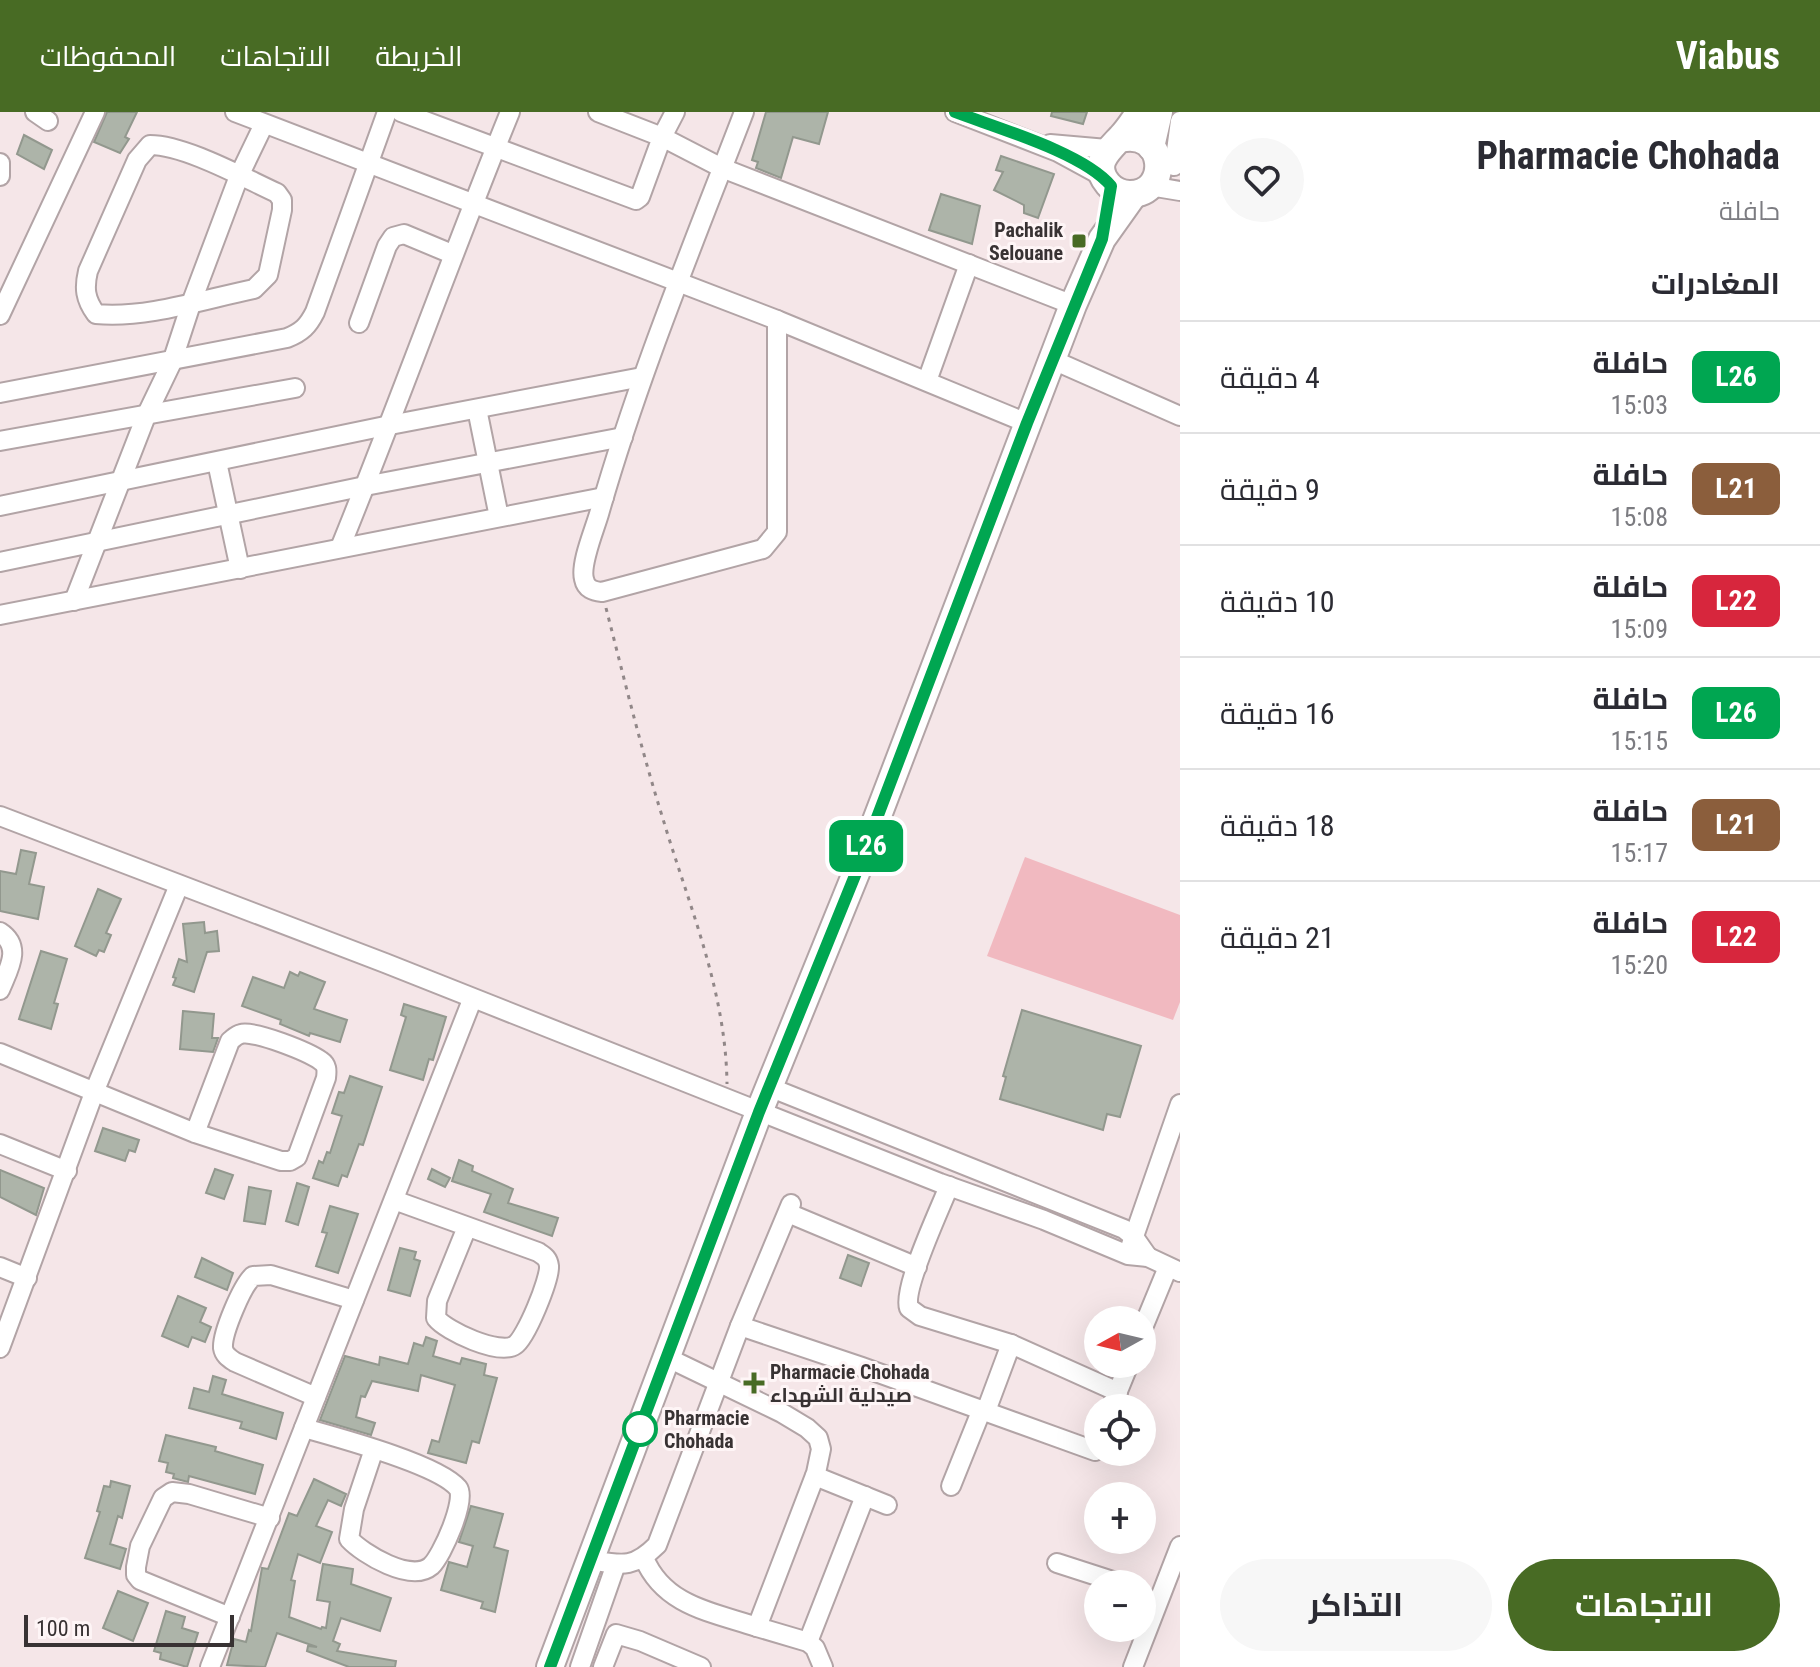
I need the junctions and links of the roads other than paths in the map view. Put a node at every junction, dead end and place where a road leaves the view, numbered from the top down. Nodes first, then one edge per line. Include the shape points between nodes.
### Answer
1 (95, 112) edge
2 (235, 112) edge
3 (387, 112) edge
4 (401, 112) edge
5 (510, 112) edge
6 (598, 112) edge
7 (675, 112) edge
8 (744, 112) edge
9 (955, 112) edge
10 (1140, 112) edge
11 (1159, 112) edge
12 (441, 119) edge
13 (1002, 120) edge
14 (1180, 121) edge
15 (264, 124) junction
16 (662, 137) junction
17 (1030, 141) junction
18 (1114, 144) junction
19 (495, 149) junction
20 (1165, 158) edge
21 (369, 161) junction
22 (0, 163) edge
23 (722, 168) junction
24 (0, 176) edge
25 (239, 176) junction
26 (1124, 187) junction
27 (1180, 191) edge
28 (473, 203) junction
29 (452, 254) junction
30 (969, 264) junction
31 (678, 283) junction
32 (192, 301) junction
33 (1073, 305) junction
34 (0, 315) edge
35 (777, 320) junction
36 (359, 323) dead end
37 (1053, 360) junction
38 (172, 362) junction
39 (642, 377) junction
40 (927, 381) junction
41 (295, 388) dead end
42 (0, 393) edge
43 (477, 409) junction
44 (146, 416) junction
45 (1180, 416) edge
46 (1027, 423) junction
47 (390, 425) junction
48 (623, 437) junction
49 (0, 441) edge
50 (217, 462) junction
51 (488, 462) junction
52 (119, 483) junction
53 (365, 486) junction
54 (604, 497) junction
55 (0, 506) edge
56 (229, 514) junction
57 (499, 517) junction
58 (97, 541) junction
59 (340, 548) junction
60 (0, 562) edge
61 (240, 569) junction
62 (74, 601) junction
63 (0, 615) edge
64 (0, 816) edge
65 (179, 885) junction
66 (0, 932) edge
67 (0, 990) edge
68 (472, 1000) junction
69 (0, 1053) edge
70 (769, 1087) junction
71 (95, 1090) junction
72 (1180, 1104) edge
73 (759, 1112) junction
74 (195, 1133) junction
75 (0, 1144) edge
76 (67, 1171) junction
77 (949, 1186) junction
78 (394, 1200) junction
79 (467, 1227) junction
80 (1134, 1237) junction
81 (1128, 1255) junction
82 (1148, 1257) junction
83 (0, 1267) edge
84 (917, 1267) junction
85 (1174, 1269) edge
86 (27, 1278) junction
87 (354, 1300) junction
88 (1155, 1306) edge
89 (740, 1326) junction
90 (1011, 1344) junction
91 (0, 1348) edge
92 (666, 1357) junction
93 (719, 1384) junction
94 (1103, 1394) edge
95 (316, 1397) junction
96 (984, 1410) junction
97 (304, 1428) junction
98 (374, 1449) junction
99 (1084, 1450) edge
100 (815, 1476) junction
101 (951, 1486) dead end
102 (865, 1496) junction
103 (887, 1505) dead end
104 (270, 1518) junction
105 (1180, 1546) edge
106 (644, 1558) junction
107 (603, 1562) junction
108 (1057, 1563) dead end
109 (1084, 1572) edge
110 (1156, 1584) edge
111 (230, 1617) junction
112 (757, 1627) junction
113 (808, 1642) junction
114 (1139, 1642) edge
115 (210, 1667) edge
116 (550, 1667) edge
117 (580, 1667) edge
118 (603, 1667) edge
119 (701, 1667) edge
120 (823, 1667) edge
121 (1133, 1667) edge

1 - 34 street
2 - 15 street
3 - 21 street
4 - 12 street
5 - 19 street
6 - 16 street
7 - 16 street
8 - 23 street
9 - 13 street
10 - 18 highway
11 - 20 highway
12 - 19 street
13 - 17 street
14 - 20 street
15 - 21 street
15 - 25 street
16 - 19 street via 636,200
16 - 23 street
17 - 18 street
17 - 26 street
18 - 20 highway via 1137,138
18 - 26 highway via 1102,167
19 - 28 street
20 - 26 highway via 1158,172
21 - 28 street
21 - 38 street via 315,312 300,333
22 - 24 street
23 - 30 street
23 - 31 street
25 - 32 street
25 - 32 street via 282,200 268,275 254,289
25 - 32 street via 181,151 150,145 137,160 88,271 85,287 96,314 141,313
26 - 27 street
26 - 33 highway
28 - 29 street
28 - 31 street
29 - 36 street via 404,234 393,237
29 - 47 street
30 - 33 street
30 - 40 street
31 - 35 street
31 - 39 street
32 - 38 street
33 - 37 highway
35 - 40 street
35 - 54 street via 777,532 763,549 602,592 591,590 583,569
37 - 45 street
37 - 46 highway
38 - 42 street
38 - 44 street
39 - 43 street
39 - 48 street
40 - 46 street
41 - 44 street
43 - 47 street
43 - 51 street
44 - 49 street
44 - 52 street
46 - 70 highway
47 - 50 street
47 - 53 street
48 - 51 street
48 - 54 street
50 - 52 street
50 - 56 street
51 - 53 street
51 - 57 street
52 - 55 street
52 - 58 street
53 - 56 street
53 - 59 street
54 - 57 street
56 - 58 street
56 - 61 street
57 - 59 street
58 - 60 street
58 - 62 street
59 - 61 street
61 - 62 street
62 - 63 street
64 - 65 street
65 - 68 street
65 - 71 street
66 - 67 street via 12,944 14,955
68 - 73 street
68 - 78 street
69 - 71 street
70 - 73 highway
70 - 80 street via 1036,1192
71 - 74 street
71 - 76 street
72 - 80 street
73 - 77 street
73 - 92 highway
74 - 74 street via 236,1035 286,1045 327,1069 300,1151 290,1161
75 - 76 street
76 - 86 street
77 - 81 street
77 - 84 street
78 - 79 street
78 - 87 street
79 - 79 street via 437,1301 436,1318 473,1340 515,1346 547,1282 547,1258
80 - 81 street
80 - 82 street
81 - 82 street
82 - 85 street
83 - 86 street
84 - 89 street via 790,1208
84 - 90 street via 906,1303 912,1312
85 - 88 street
86 - 91 street
87 - 95 street
87 - 95 street via 271,1275 253,1276 242,1291 224,1352 235,1362
89 - 93 street
89 - 96 street
90 - 94 street
90 - 96 street
92 - 93 street
92 - 107 highway
93 - 100 street via 782,1413 818,1438
93 - 106 street via 657,1545
95 - 97 street
96 - 99 street
96 - 101 street
97 - 98 street
97 - 104 street
98 - 98 street via 349,1539 394,1567 424,1569 438,1555 459,1510 461,1493 421,1467
100 - 102 street
100 - 112 street
102 - 103 street
102 - 113 street
104 - 111 street
104 - 111 street via 172,1492 163,1498 140,1546 140,1580
105 - 110 street
106 - 107 street via 626,1566
106 - 112 street via 651,1577 667,1592
107 - 116 highway
107 - 117 street
108 - 109 street
111 - 115 street
112 - 113 street
113 - 120 street
114 - 121 street
118 - 119 street via 616,1634

